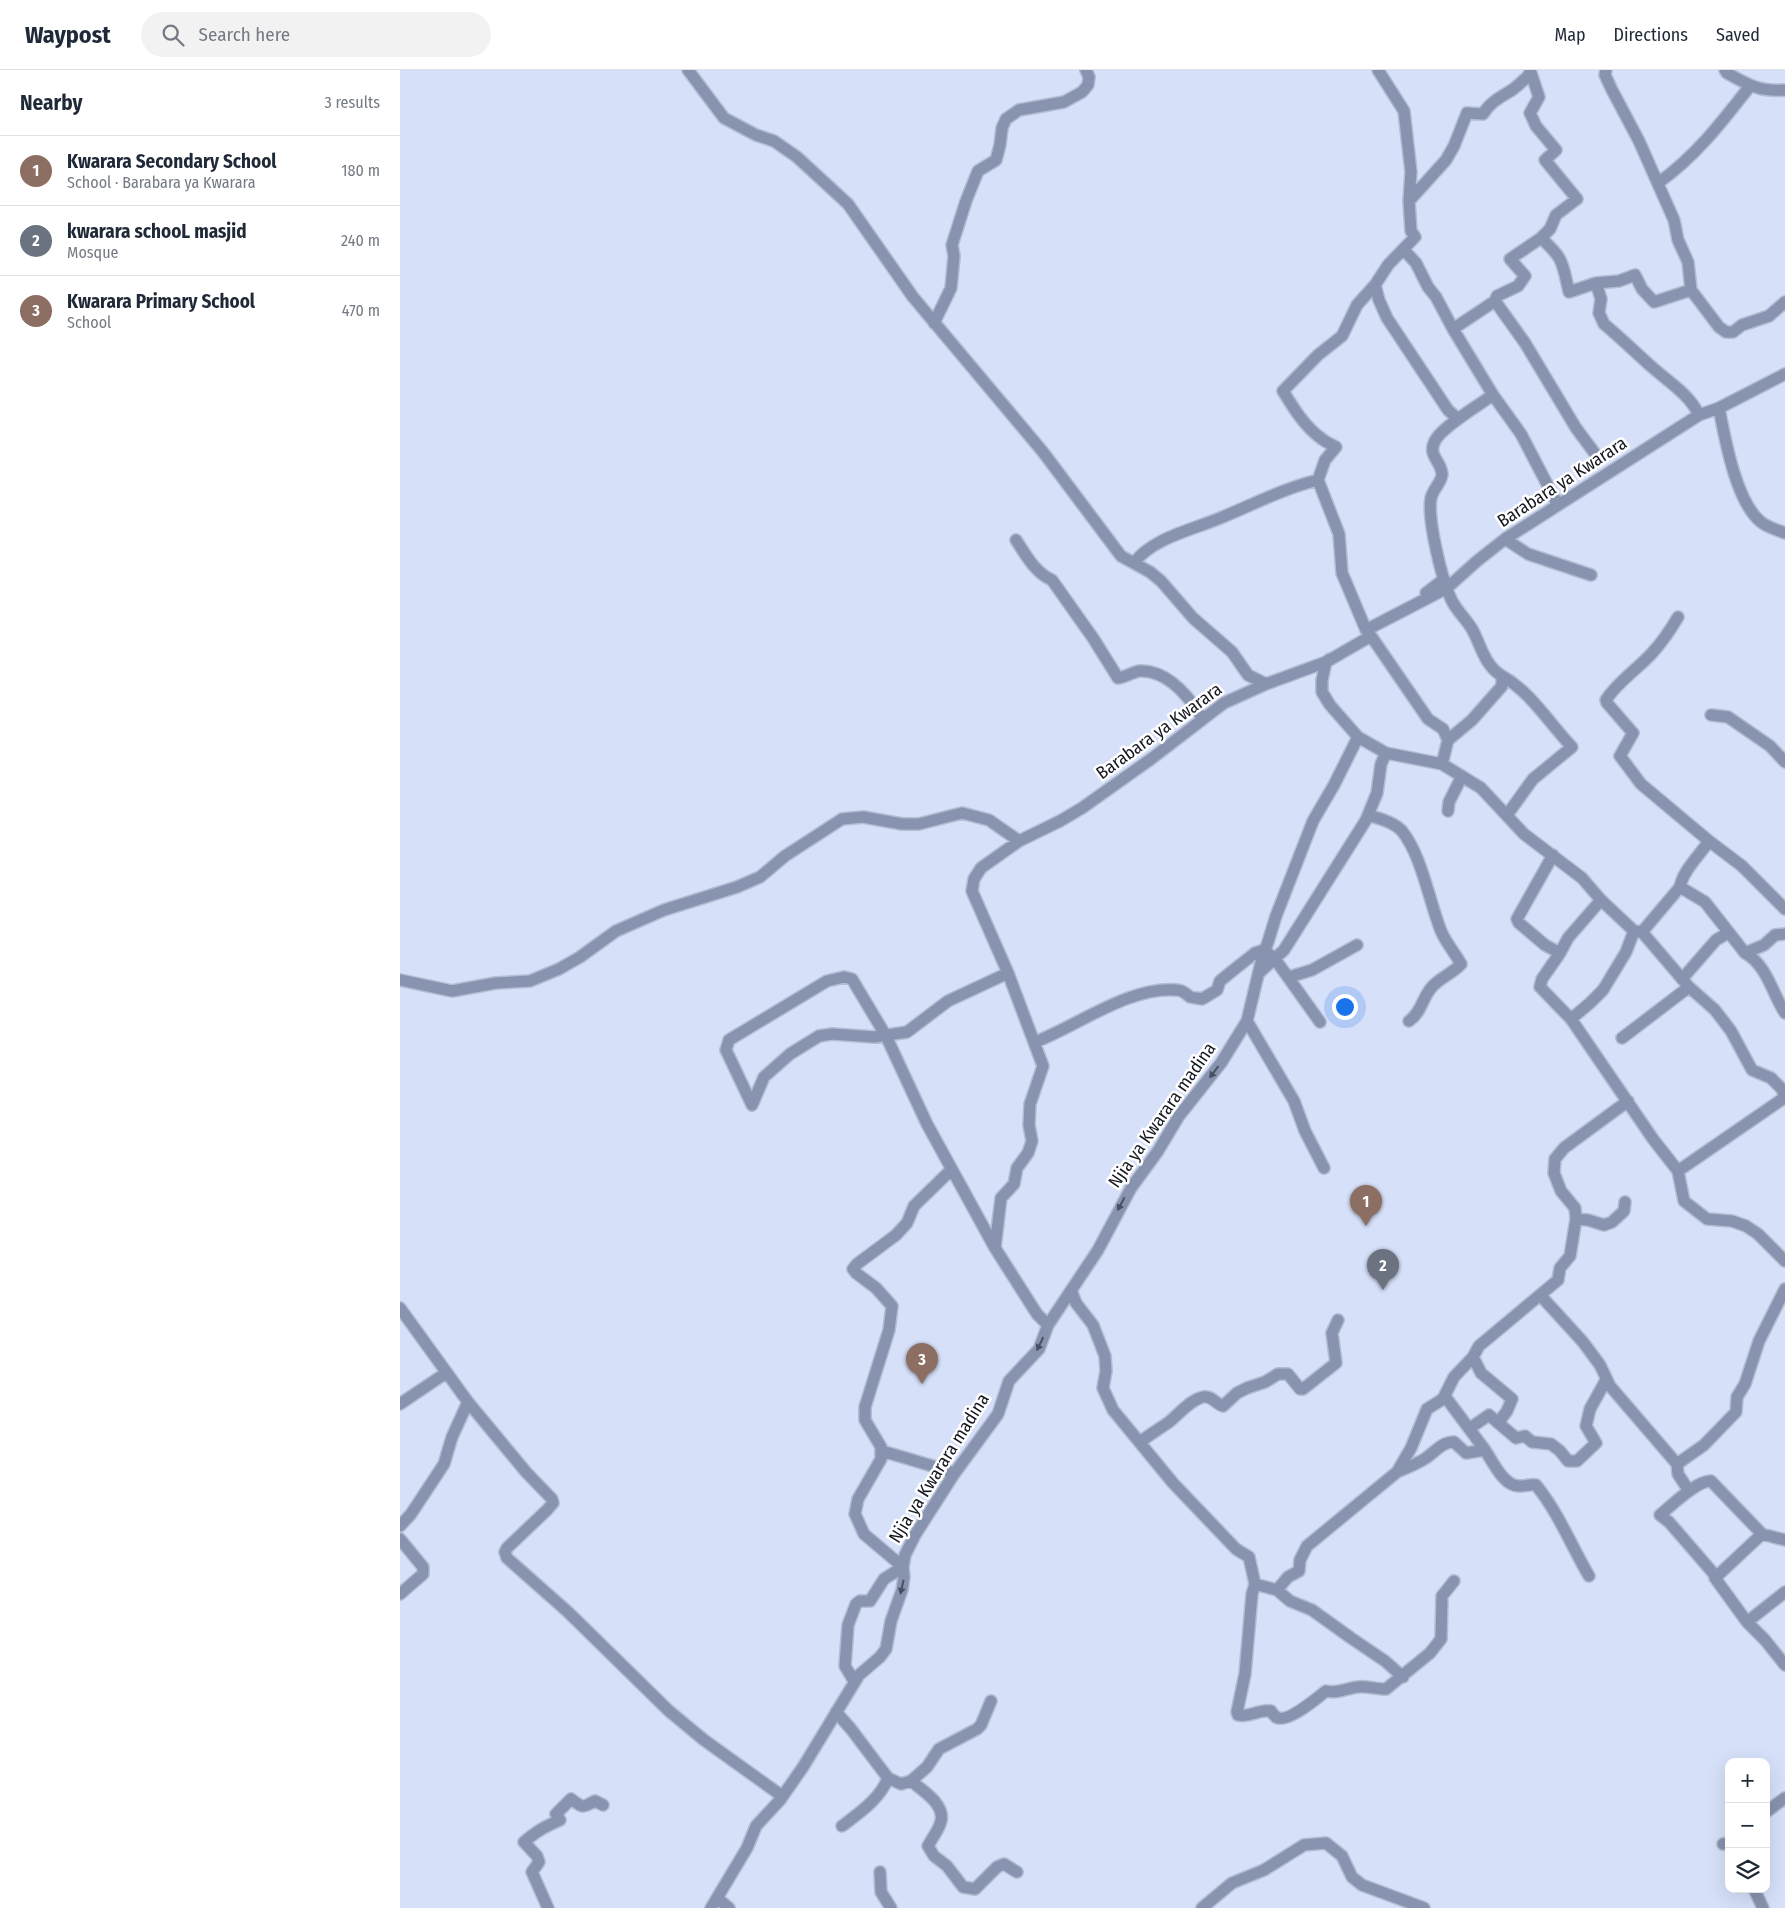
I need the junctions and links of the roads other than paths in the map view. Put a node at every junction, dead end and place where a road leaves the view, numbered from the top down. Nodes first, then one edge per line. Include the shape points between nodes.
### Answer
1 (688, 70) edge
2 (1086, 70) edge
3 (1378, 70) edge
4 (1606, 70) edge
5 (1725, 70) edge
6 (1530, 71) edge
7 (1750, 86) junction
8 (1785, 90) edge
9 (1658, 183) junction
10 (1409, 201) junction
11 (1541, 238) junction
12 (1404, 250) junction
13 (1596, 283) junction
14 (1375, 285) junction
15 (1691, 290) junction
16 (1495, 301) junction
17 (1785, 302) edge
18 (934, 324) junction
19 (1453, 329) junction
20 (1785, 374) edge
21 (1493, 395) junction
22 (1719, 408) junction
23 (1699, 415) junction
24 (1458, 420) junction
25 (1599, 459) dead end
26 (1318, 480) junction
27 (1558, 505) junction
28 (1785, 534) edge
29 (1505, 539) junction
30 (1016, 540) dead end
31 (1134, 563) junction
32 (1591, 575) dead end
33 (1446, 584) junction
34 (1678, 617) dead end
35 (1369, 633) junction
36 (1326, 662) junction
37 (1502, 676) junction
38 (1266, 684) junction
39 (1711, 715) dead end
40 (1203, 720) junction
41 (1358, 737) junction
42 (1448, 740) junction
43 (1386, 753) junction
44 (1785, 762) edge
45 (1442, 764) junction
46 (1462, 776) junction
47 (1448, 811) dead end
48 (1368, 815) junction
49 (1507, 816) junction
50 (1019, 841) junction
51 (1710, 841) junction
52 (1552, 855) junction
53 (1680, 887) junction
54 (1600, 900) junction
55 (1785, 909) edge
56 (1638, 932) junction
57 (1728, 933) junction
58 (1785, 934) edge
59 (1358, 945) dead end
60 (1264, 950) junction
61 (1560, 953) junction
62 (1745, 953) junction
63 (1276, 959) junction
64 (1008, 972) junction
65 (1259, 973) junction
66 (1289, 977) junction
67 (400, 980) edge
68 (1685, 983) junction
69 (1785, 1013) edge
70 (1570, 1019) junction
71 (1409, 1021) dead end
72 (1320, 1022) dead end
73 (1244, 1026) junction
74 (886, 1036) junction
75 (1622, 1038) dead end
76 (1035, 1042) junction
77 (1785, 1099) edge
78 (1628, 1101) junction
79 (1324, 1168) dead end
80 (951, 1170) junction
81 (1678, 1171) junction
82 (1625, 1202) dead end
83 (1576, 1219) junction
84 (995, 1248) junction
85 (1785, 1261) edge
86 (1785, 1289) edge
87 (1071, 1290) junction
88 (1541, 1296) junction
89 (400, 1308) edge
90 (1338, 1320) dead end
91 (1048, 1325) junction
92 (1473, 1357) junction
93 (446, 1373) junction
94 (1606, 1380) junction
95 (1442, 1399) junction
96 (468, 1402) junction
97 (400, 1404) edge
98 (1498, 1423) junction
99 (1470, 1428) junction
100 (1140, 1442) junction
101 (1485, 1450) junction
102 (882, 1451) junction
103 (1677, 1464) junction
104 (1397, 1472) junction
105 (954, 1474) junction
106 (1690, 1491) junction
107 (400, 1526) edge
108 (1762, 1534) junction
109 (400, 1539) edge
110 (1785, 1540) edge
111 (903, 1567) junction
112 (1589, 1576) dead end
113 (1715, 1578) junction
114 (1454, 1581) dead end
115 (1255, 1584) junction
116 (1277, 1590) junction
117 (1785, 1592) edge
118 (400, 1594) edge
119 (1747, 1622) junction
120 (1785, 1665) edge
121 (1403, 1676) junction
122 (854, 1682) junction
123 (991, 1701) dead end
124 (836, 1712) junction
125 (888, 1778) junction
126 (911, 1781) junction
127 (782, 1796) junction
128 (1785, 1798) edge
129 (603, 1805) dead end
130 (1770, 1809) edge
131 (842, 1826) dead end
132 (880, 1872) dead end
133 (1017, 1872) dead end
134 (1756, 1893) edge
135 (714, 1903) edge
136 (548, 1908) edge
137 (729, 1908) edge
138 (890, 1908) edge
139 (1202, 1908) edge
140 (1424, 1908) edge
141 (1763, 1908) edge

1 - 18 street via 724,118 774,141 798,157 848,204
2 - 18 street via 1088,85 1082,92 1064,102 1018,110 1006,119 996,160 978,171 966,201 952,244 951,288
3 - 10 street via 1404,111 1412,172
4 - 9 street via 1605,75
5 - 7 street
6 - 10 street via 1483,114 1467,113 1446,160
6 - 11 street via 1539,97 1530,113 1536,126 1556,150 1545,160 1577,199 1556,216 1550,230
7 - 8 street via 1770,91
7 - 9 street via 1702,146
9 - 15 street via 1688,262
10 - 12 street via 1414,237
11 - 13 street via 1558,254 1564,265 1569,292
11 - 16 street via 1510,259 1525,276 1518,286 1497,296
12 - 14 street via 1388,265
12 - 19 street via 1416,263
13 - 15 street via 1619,281 1635,275 1654,302
13 - 23 street via 1601,299 1599,313 1604,324 1674,385
14 - 24 street via 1387,318
14 - 26 street via 1357,305 1342,336 1283,391 1310,430 1336,447 1325,460
15 - 17 street via 1726,332 1762,320
16 - 19 street
16 - 25 street
18 - 31 street via 1043,452 1121,556
19 - 21 street
20 - 22 street, Barabara ya Kwarara
21 - 24 street
21 - 27 street via 1521,434
22 - 23 street, Barabara ya Kwarara
22 - 28 street via 1727,450 1752,513 1762,523
23 - 27 street, Barabara ya Kwarara
24 - 33 street via 1437,438 1433,447 1442,475 1431,497 1432,525
26 - 31 street via 1297,485 1157,543
26 - 35 street via 1340,534 1342,573
27 - 29 street, Barabara ya Kwarara
29 - 32 street via 1528,554
29 - 33 street, Barabara ya Kwarara
30 - 40 street via 1033,565 1044,577 1052,580 1118,678 1140,671 1158,673 1180,689
31 - 38 street via 1161,581 1188,612 1232,652 1248,675
33 - 35 street, Barabara ya Kwarara
33 - 37 street via 1453,602 1472,629 1481,653
34 - 51 street via 1653,653 1606,700 1632,733 1620,756 1634,775
35 - 36 street, Barabara ya Kwarara
35 - 42 street via 1428,719 1443,729
36 - 38 street, Barabara ya Kwarara
36 - 41 street via 1322,692
37 - 42 street via 1502,686 1472,720
37 - 49 street via 1532,700 1572,747 1533,779
38 - 40 street, Barabara ya Kwarara via 1224,703
39 - 44 street via 1728,717 1770,746
40 - 50 street, Barabara ya Kwarara via 1082,808
41 - 43 street
41 - 60 street via 1312,820
42 - 45 street
43 - 45 street
43 - 48 street via 1381,764 1378,793
45 - 46 street
46 - 47 street
46 - 49 street via 1481,788
48 - 63 street
48 - 71 street via 1388,821 1402,830 1419,863 1441,931 1461,964 1432,986
49 - 52 street
50 - 64 street, Barabara ya Kwarara via 981,868 974,879 972,891
50 - 67 street via 989,820 962,813 919,824 863,817 842,820 760,876 664,910 616,932 559,969 530,981 452,991
51 - 53 street via 1690,867
51 - 55 street via 1742,866
52 - 54 street via 1582,878
52 - 61 street via 1517,919
53 - 56 street
53 - 57 street via 1705,902
54 - 56 street
54 - 61 street via 1568,938
56 - 68 street
56 - 70 street via 1603,990
57 - 62 street
57 - 68 street via 1716,940
58 - 62 street via 1775,935 1764,945
59 - 66 street via 1312,970
60 - 63 street
60 - 65 street
60 - 76 street via 1255,953 1220,982 1217,990 1202,999 1180,990 1146,992
61 - 70 street via 1540,987
62 - 69 street via 1763,971
63 - 65 street
63 - 66 street
64 - 74 street via 948,1001 906,1032
64 - 76 street, Barabara ya Kwarara
65 - 73 street
66 - 72 street
68 - 75 street
68 - 77 street via 1715,1010 1731,1031 1752,1070 1771,1078 1782,1089
70 - 78 street
73 - 79 street via 1294,1102
73 -> 87 street, Njia ya Kwarara madina via 1131,1188 1098,1250
74 - 74 street via 852,979 844,976 827,981 729,1040 726,1050 752,1105 764,1078 790,1054 819,1036
74 - 80 street
76 - 84 street, Barabara ya Kwarara via 1043,1066 1030,1104 1032,1141 1017,1168 1014,1184 1001,1198
77 - 81 street
78 - 81 street
78 - 83 street via 1564,1148 1555,1159 1554,1173 1561,1191 1575,1208
80 - 84 street
80 - 102 street via 914,1206 907,1223 896,1235 853,1269 892,1306 889,1330 865,1406 865,1420
81 - 85 street via 1681,1194 1687,1204 1707,1219 1746,1226
82 - 83 street via 1624,1211 1604,1225
83 - 88 street via 1570,1256 1560,1268 1558,1280
84 - 91 street via 1037,1314
86 - 103 street via 1759,1341 1745,1384 1737,1397 1736,1412 1704,1445
87 - 91 street, Njia ya Kwarara madina
87 - 100 street via 1076,1303 1093,1325 1105,1356 1103,1388 1107,1399
88 - 92 street via 1479,1346
88 - 94 street via 1588,1348
89 - 93 street
90 - 100 street via 1332,1333 1336,1363 1303,1389 1288,1374 1278,1374 1237,1393 1223,1406 1203,1396
91 -> 105 street, Njia ya Kwarara madina via 1039,1350 1009,1381 998,1414
92 - 95 street via 1454,1377
92 - 98 street via 1481,1373 1512,1399
93 - 96 street
93 - 97 street
94 - 98 street via 1590,1409 1586,1426 1596,1443 1577,1461 1568,1460 1551,1444 1532,1442 1525,1436 1516,1438
94 - 103 street
95 - 99 street via 1448,1399
95 - 104 street via 1427,1409
96 - 107 street via 444,1464
96 - 127 street via 552,1499 547,1510 507,1548 507,1558 568,1612 669,1711
98 - 99 street via 1489,1415
99 - 101 street
100 - 115 street via 1173,1483 1236,1549 1249,1557
101 - 104 street via 1466,1453 1454,1442 1447,1442 1411,1467
101 - 112 street via 1511,1485 1536,1485
102 - 105 street
102 - 111 street via 881,1459 858,1499 855,1514 864,1534
103 - 106 street via 1678,1474
104 - 116 street via 1308,1546 1298,1571
105 - 111 street, Njia ya Kwarara madina via 915,1535 905,1554
106 - 108 street via 1711,1481
106 - 113 street via 1660,1515
108 - 110 street
108 - 113 street
109 - 118 street via 424,1567 423,1574
111 -> 122 street, Njia ya Kwarara madina via 902,1590 891,1621 886,1649
111 - 122 street via 884,1579 870,1601 856,1604 848,1625 845,1666
113 - 119 street
114 - 121 street via 1442,1596 1441,1639
115 - 116 street
115 - 121 street via 1238,1715 1271,1710 1276,1717 1287,1717 1326,1691 1368,1687 1386,1689
116 - 121 street via 1290,1601 1312,1610
117 - 119 street
119 - 120 street
122 - 124 street, Njia ya Kwarara madina
123 - 126 street via 978,1729 939,1749 927,1767
124 - 125 street
124 - 127 street, Njia ya Kwarara madina
125 - 126 street via 901,1784
125 - 131 street via 877,1796
126 - 133 street via 931,1797 941,1811 941,1820 928,1846 963,1887 975,1889 1004,1864
127 - 135 street, Njia ya Kwarara madina via 756,1826 747,1848
128 - 130 street
129 - 136 street via 595,1801 581,1807 571,1799 556,1814 560,1820 543,1826 524,1842 537,1856 539,1862 532,1872
132 - 138 street via 882,1892
134 - 141 street
135 - 137 street
139 - 140 street via 1232,1883 1264,1870 1304,1845 1326,1843 1342,1856 1352,1877 1362,1885

